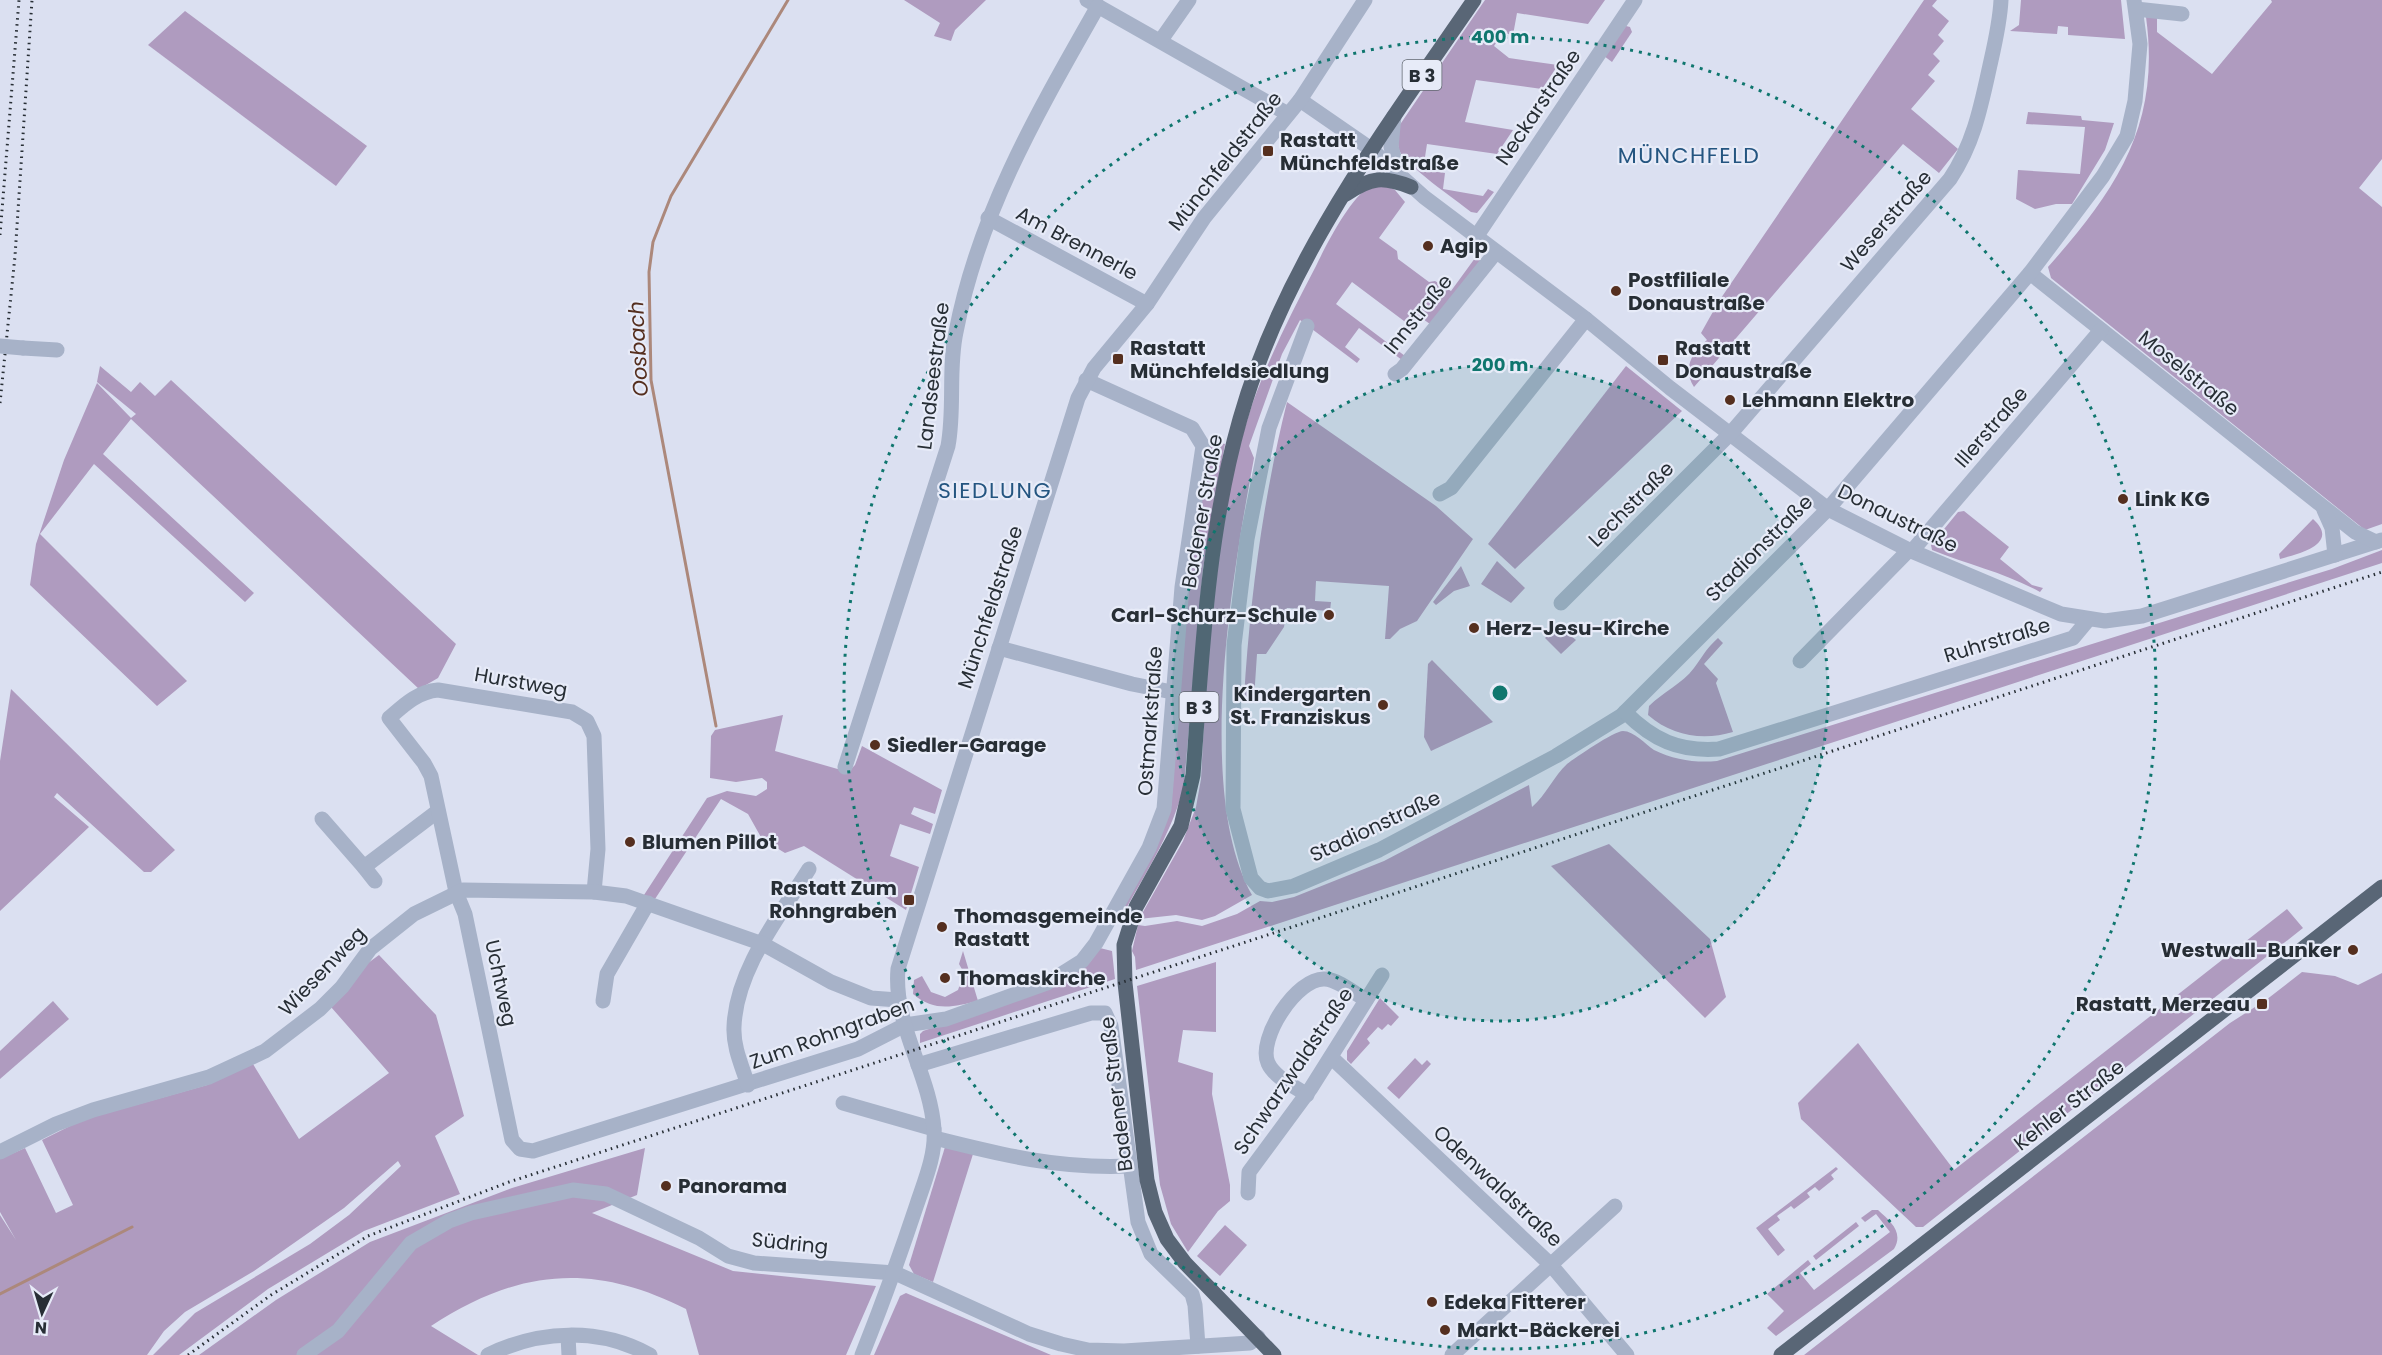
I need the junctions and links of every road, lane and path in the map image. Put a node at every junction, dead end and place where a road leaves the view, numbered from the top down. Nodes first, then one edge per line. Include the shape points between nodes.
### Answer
1 (1189, 0) edge
2 (1365, 0) edge
3 (1474, 0) edge
4 (1635, 0) edge
5 (2001, 0) edge
6 (1092, 3) edge
7 (2135, 5) edge
8 (2182, 14) dead end
9 (1161, 40) junction
10 (1300, 100) junction
11 (1288, 114) junction
12 (1394, 116) junction
13 (1371, 149) junction
14 (1406, 182) junction
15 (1343, 196) junction
16 (988, 219) junction
17 (1476, 237) junction
18 (1496, 252) junction
19 (2030, 273) junction
20 (1147, 304) junction
21 (1586, 319) junction
22 (1307, 326) dead end
23 (2101, 330) junction
24 (0, 346) edge
25 (57, 350) dead end
26 (1395, 374) dead end
27 (1086, 380) junction
28 (1731, 434) junction
29 (1440, 494) dead end
30 (2320, 505) junction
31 (1828, 509) junction
32 (2379, 541) edge
33 (1911, 550) junction
34 (2335, 555) junction
35 (1562, 603) dead end
36 (2088, 620) junction
37 (999, 648) junction
38 (1800, 661) dead end
39 (1172, 692) junction
40 (1625, 712) junction
41 (389, 718) joint
42 (846, 766) dead end
43 (438, 812) junction
44 (322, 819) dead end
45 (364, 867) junction
46 (809, 869) dead end
47 (375, 881) dead end
48 (2382, 887) edge
49 (456, 892) junction
50 (594, 892) junction
51 (648, 903) junction
52 (1096, 943) joint
53 (763, 944) junction
54 (1382, 975) dead end
55 (898, 1000) junction
56 (1366, 1000) junction
57 (603, 1001) dead end
58 (905, 1025) junction
59 (1331, 1057) junction
60 (918, 1065) junction
61 (748, 1085) junction
62 (1306, 1095) junction
63 (843, 1103) dead end
64 (934, 1133) junction
65 (533, 1151) joint
66 (0, 1152) edge
67 (1129, 1166) junction
68 (1248, 1193) dead end
69 (1615, 1206) dead end
70 (1551, 1265) junction
71 (895, 1274) junction
72 (568, 1336) junction
73 (1258, 1337) junction
74 (1198, 1346) junction
75 (304, 1355) edge
76 (488, 1355) edge
77 (569, 1355) edge
78 (650, 1355) edge
79 (862, 1355) edge
80 (1274, 1355) edge
81 (1452, 1355) edge
82 (1627, 1355) edge
83 (1780, 1355) edge

1 - 9 street
2 - 10 street, Münchfeldstraße
3 - 12 main road, Badener Straße / B 3
4 - 17 street, Neckarstraße
5 - 28 street, Weserstraße via 1978,123 1963,161
6 - 9 street
6 - 16 street, Landseestraße
7 - 8 street, Stadionstraße
7 - 19 street, Stadionstraße via 2140,67 2127,136 2086,201
9 - 11 street
10 - 11 street, Münchfeldstraße
10 - 13 street, Donaustraße
11 - 20 street, Münchfeldstraße via 1204,218
12 - 13 main road, Badener Straße / B 3
12 - 14 street via 1391,147
13 - 14 street, Donaustraße
13 - 15 main road, Badener Straße / B 3
14 - 15 main road via 1374,179
14 - 17 street, Donaustraße
15 - 73 main road, Badener Straße / B 3 via 1288,293 1240,418 1213,552 1188,801 1173,842 1136,907 1124,945 1126,998 1155,1212 1167,1239 1185,1263
16 - 20 street, Am Brennerle
16 - 42 street, Landseestraße via 955,334 953,419 948,446
17 - 18 street, Donaustraße
18 - 21 street, Donaustraße
18 - 26 street, Innstraße
19 - 23 street, Moselstraße
19 - 31 street, Stadionstraße
20 - 27 street, Münchfeldstraße
21 - 28 street, Donaustraße
21 - 29 street via 1451,488
22 - 40 street, Stadionstraße via 1269,428 1247,539 1234,645 1233,809 1251,878 1268,891 1294,886 1389,845 1547,761
23 - 30 street, Moselstraße
23 - 33 street, Illerstraße
24 - 25 street, bridge
27 - 37 street, Münchfeldstraße
27 - 39 street, Ostmarkstraße via 1192,428 1201,440
28 - 31 street, Donaustraße
28 - 35 street, Lechstraße
30 - 32 street, Moselstraße via 2355,532
30 - 34 street, Moselstraße via 2329,516
31 - 33 street, Donaustraße
31 - 40 street, Stadionstraße
32 - 34 street
33 - 36 street, Donaustraße via 2050,610
33 - 38 street, Illerstraße
34 - 36 street via 2142,616
36 - 40 street, Ruhrstraße via 2073,638 1719,749 1698,750 1669,744 1641,728
37 - 39 street
37 - 55 street, Münchfeldstraße via 901,957
39 - 52 street, Ostmarkstraße via 1164,809 1149,848
41 - 43 street, Uchtweg via 431,776
41 - 50 street, Hurstweg via 408,701 438,690 572,712 586,721 594,736 598,849
43 - 45 street
43 - 49 street, Uchtweg
44 - 45 street
45 - 47 street
46 - 53 street
48 - 83 main road, Kehler Straße
49 - 50 street, Wiesenweg
49 - 65 street, Uchtweg via 465,914 512,1140 520,1149
49 - 66 street, Wiesenweg via 414,914 370,949 320,1009 265,1051 209,1077 66,1120
50 - 51 street, Wiesenweg
51 - 53 street, Wiesenweg
51 - 57 street via 608,974
52 - 58 street, Zum Rohngraben via 1082,961 1047,983 946,1019
53 - 55 street, Wiesenweg via 831,982 871,998
53 - 61 street via 737,999 733,1028
54 - 56 street, Schwarzwaldstraße
55 - 58 street, Münchfeldstraße
56 - 59 street, Schwarzwaldstraße
56 - 62 street via 1335,982 1316,980 1294,995 1278,1017 1268,1042 1266,1061
58 - 60 street, Münchfeldstraße
58 - 61 street, Zum Rohngraben via 858,1049
59 - 62 street, Schwarzwaldstraße
59 - 70 street, Odenwaldstraße
60 - 64 street, Münchfeldstraße via 932,1111
60 - 67 street via 1091,1013 1105,1013
61 - 65 street, Zum Rohngraben
62 - 68 street, Schwarzwaldstraße via 1249,1172
63 - 64 street
64 - 67 street via 1037,1163
64 - 71 street via 931,1161
67 - 74 street via 1143,1239 1157,1260 1192,1294
69 - 70 street
70 - 81 street
70 - 82 street, Odenwaldstraße
71 - 74 street, Südring via 1060,1344 1124,1351
71 - 75 street, Südring via 745,1261 606,1194 573,1190 449,1221 411,1243 338,1331
71 - 79 street
72 - 76 street via 527,1340
72 - 77 street
72 - 78 street via 604,1338
73 - 74 street, Südring via 1250,1344
73 - 80 main road, Badener Straße / B 3

